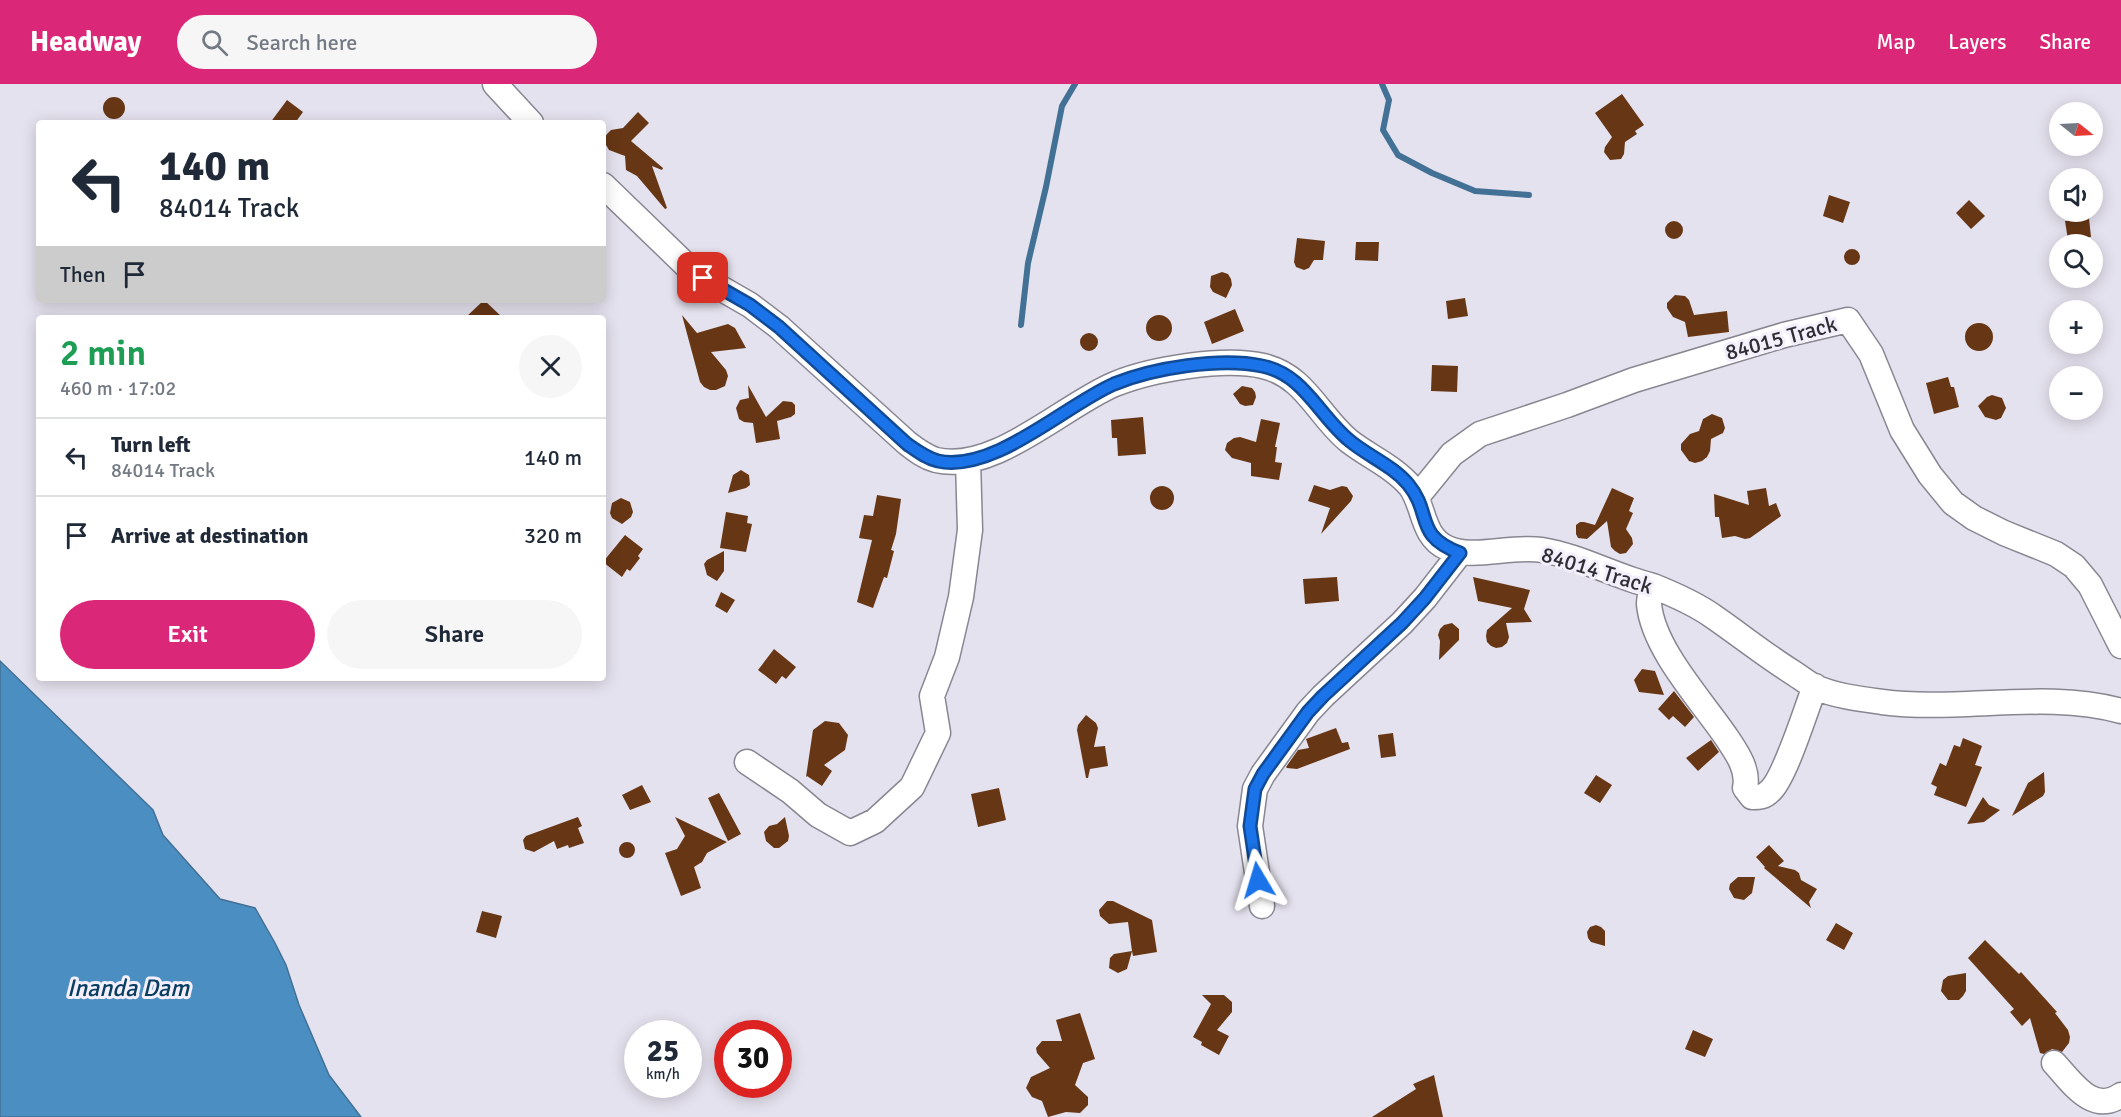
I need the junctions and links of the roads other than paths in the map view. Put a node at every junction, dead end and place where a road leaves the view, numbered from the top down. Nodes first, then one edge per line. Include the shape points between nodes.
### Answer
1 (495, 84) edge
2 (528, 120) edge
3 (606, 188) edge
4 (968, 461) junction
5 (1417, 497) junction
6 (1460, 553) junction
7 (1652, 586) junction
8 (2121, 646) edge
9 (1815, 686) junction
10 (2121, 711) edge
11 (747, 762) dead end
12 (1262, 906) dead end
13 (2054, 1063) dead end
14 (2121, 1095) edge

1 - 2 street
3 - 4 street via 690,268 779,327 907,444 938,461
4 - 5 street via 991,455 1116,384 1173,368 1238,364 1262,366 1299,384 1338,431 1407,483
4 - 11 street via 970,530 962,597 947,657 932,696 938,733 912,787 875,821 850,833 818,815
5 - 6 street via 1429,533 1445,548
5 - 8 street, 84015 Track via 1452,454 1480,434 1644,377 1848,320 1871,354 1902,430 1930,475 1953,502 1974,518 2056,554 2074,566 2090,585
6 - 7 street, 84014 Track via 1542,550
6 - 12 street via 1402,623 1308,712 1263,774 1255,789 1250,826
7 - 9 street, 84014 Track via 1710,614
7 - 9 street via 1651,615 1663,645 1741,759 1745,788 1752,797 1762,797 1771,791 1781,776
9 - 10 street, 84014 Track via 1883,702 2088,704
13 - 14 street via 2086,1097 2103,1102

